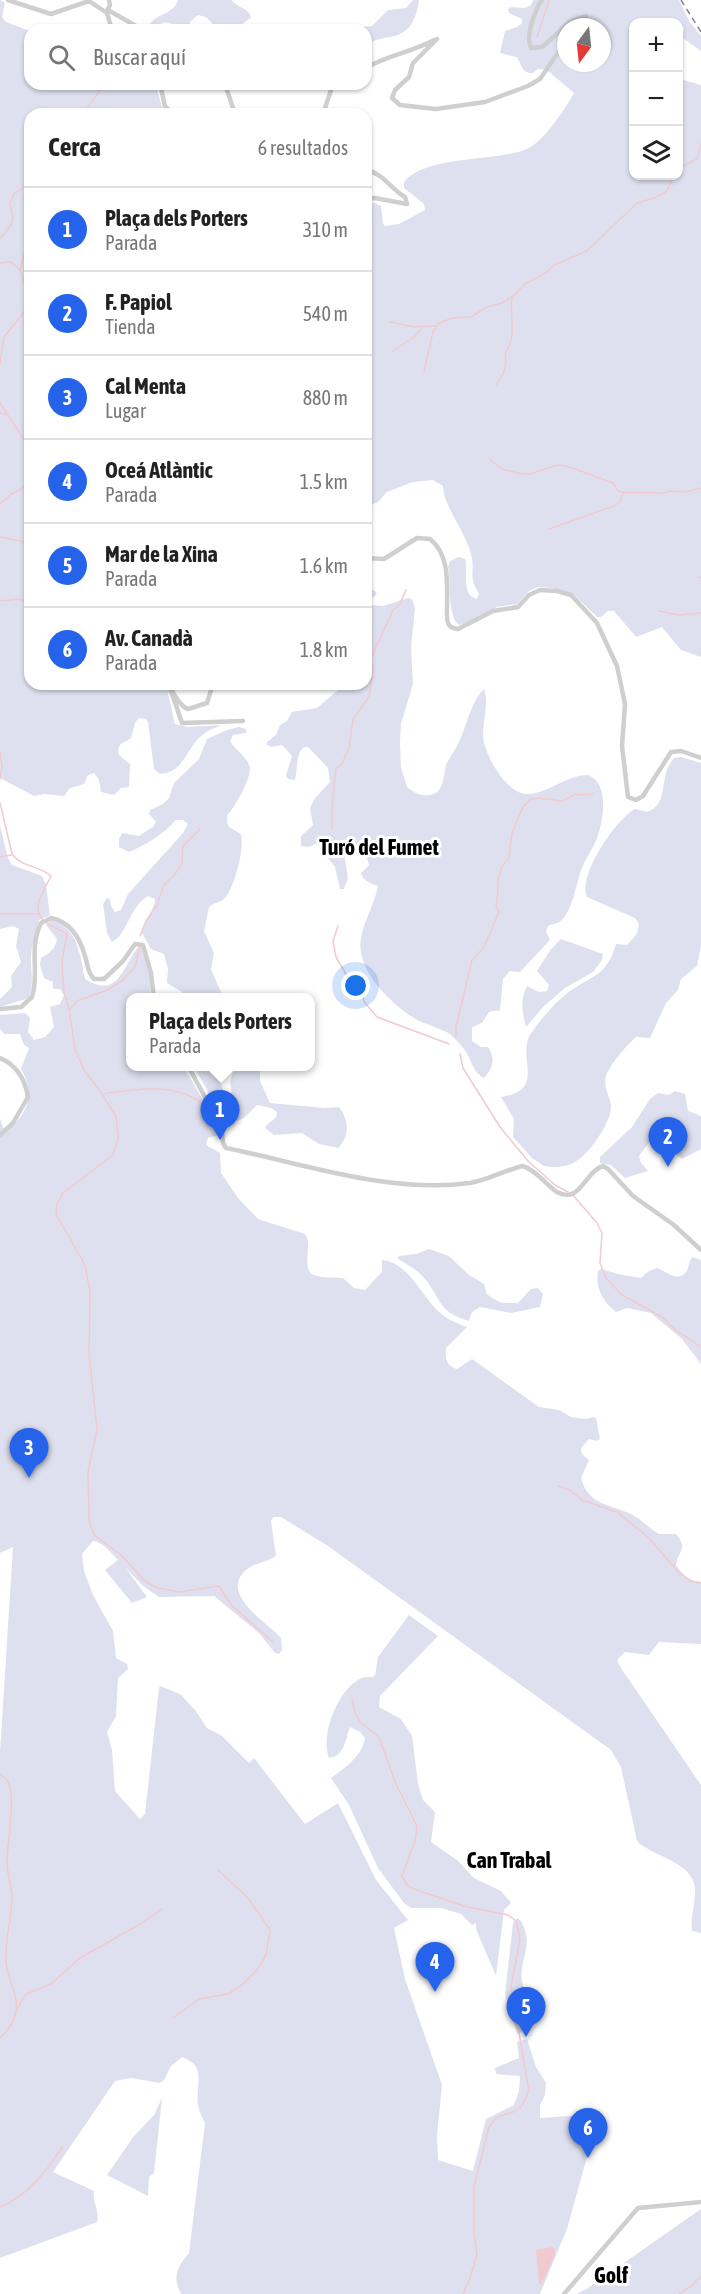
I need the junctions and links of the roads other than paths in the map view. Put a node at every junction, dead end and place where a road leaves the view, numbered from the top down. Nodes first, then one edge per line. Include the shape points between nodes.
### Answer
1 (8, 0) edge
2 (89, 0) edge
3 (109, 0) edge
4 (542, 0) edge
5 (107, 11) junction
6 (110, 24) edge
7 (132, 24) edge
8 (557, 34) edge
9 (557, 54) edge
10 (372, 66) edge
11 (161, 90) edge
12 (227, 90) edge
13 (331, 90) edge
14 (167, 108) edge
15 (233, 108) edge
16 (324, 108) edge
17 (372, 173) edge
18 (372, 198) edge
19 (372, 558) edge
20 (170, 690) edge
21 (173, 690) edge
22 (211, 690) edge
23 (243, 721) dead end
24 (701, 758) edge
25 (153, 993) edge
26 (0, 1009) edge
27 (0, 1058) edge
28 (191, 1071) edge
29 (0, 1135) edge
30 (701, 1250) edge
31 (701, 2202) edge
32 (564, 2294) edge

1 - 2 street via 51,14
2 - 5 street
3 - 5 street
4 - 8 street via 528,43 531,48 542,47
5 - 6 street
5 - 7 street
9 - 10 street via 540,79 528,86 485,102 436,110 400,105 392,98 409,77 413,63 437,39
11 - 14 street
12 - 15 street
13 - 16 street
17 - 18 street via 405,197 407,204
19 - 24 street via 384,559 417,538 430,539 444,560 448,622 458,629 493,611 518,607 540,590 571,595 597,623 617,666 625,704 622,746 628,797 636,800 644,796 670,752
20 - 23 street via 182,723
21 - 22 street via 181,705 188,709 207,703
25 - 26 street via 144,945 135,944 104,979 94,979 74,930 61,921 49,919 40,926 33,956 32,997 21,1007
27 - 29 street via 18,1071 28,1097 13,1123
28 - 30 street via 219,1116 226,1148 355,1176 427,1184 471,1183 523,1166 555,1190 571,1195 597,1168 605,1167 633,1196
31 - 32 street via 638,2208

